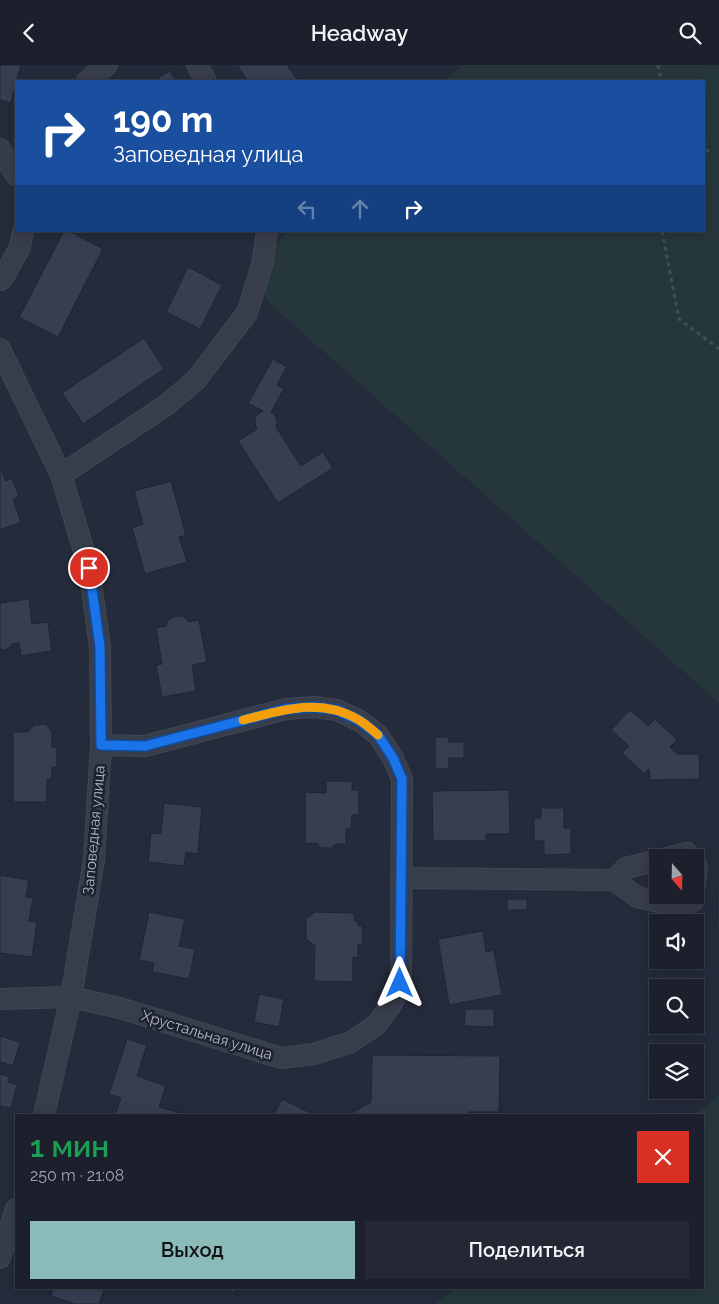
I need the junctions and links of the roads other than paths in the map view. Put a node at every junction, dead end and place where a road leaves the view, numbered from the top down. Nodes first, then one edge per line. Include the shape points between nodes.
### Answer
1 (106, 65) edge
2 (197, 65) edge
3 (88, 80) edge
4 (205, 80) edge
5 (5, 148) edge
6 (15, 173) edge
7 (23, 232) edge
8 (267, 232) edge
9 (0, 280) edge
10 (0, 349) edge
11 (61, 475) junction
12 (101, 745) junction
13 (649, 863) edge
14 (401, 878) junction
15 (614, 880) junction
16 (649, 900) edge
17 (668, 904) edge
18 (687, 904) edge
19 (71, 997) junction
20 (0, 999) edge
21 (44, 1114) edge
22 (15, 1212) edge
23 (0, 1258) edge

1 - 3 street
2 - 4 street
5 - 6 street
7 - 9 street via 20,247
8 - 11 street via 262,265 247,313 196,380 165,406
10 - 11 street, Заповедная улица
11 - 12 street, Заповедная улица via 89,568 100,647
12 - 14 street, Хрустальная улица via 145,746 286,709 314,707 337,710 360,721 378,735 402,779
12 - 19 street, Заповедная улица via 94,860
13 - 15 street via 626,868
14 - 15 street
14 - 19 street, Хрустальная улица via 400,983 391,1005 376,1025 351,1043 314,1054 281,1057
15 - 16 street via 637,897
17 - 18 street via 681,907
19 - 20 street, Хрустальная улица
19 - 21 street, Заповедная улица
22 - 23 street

